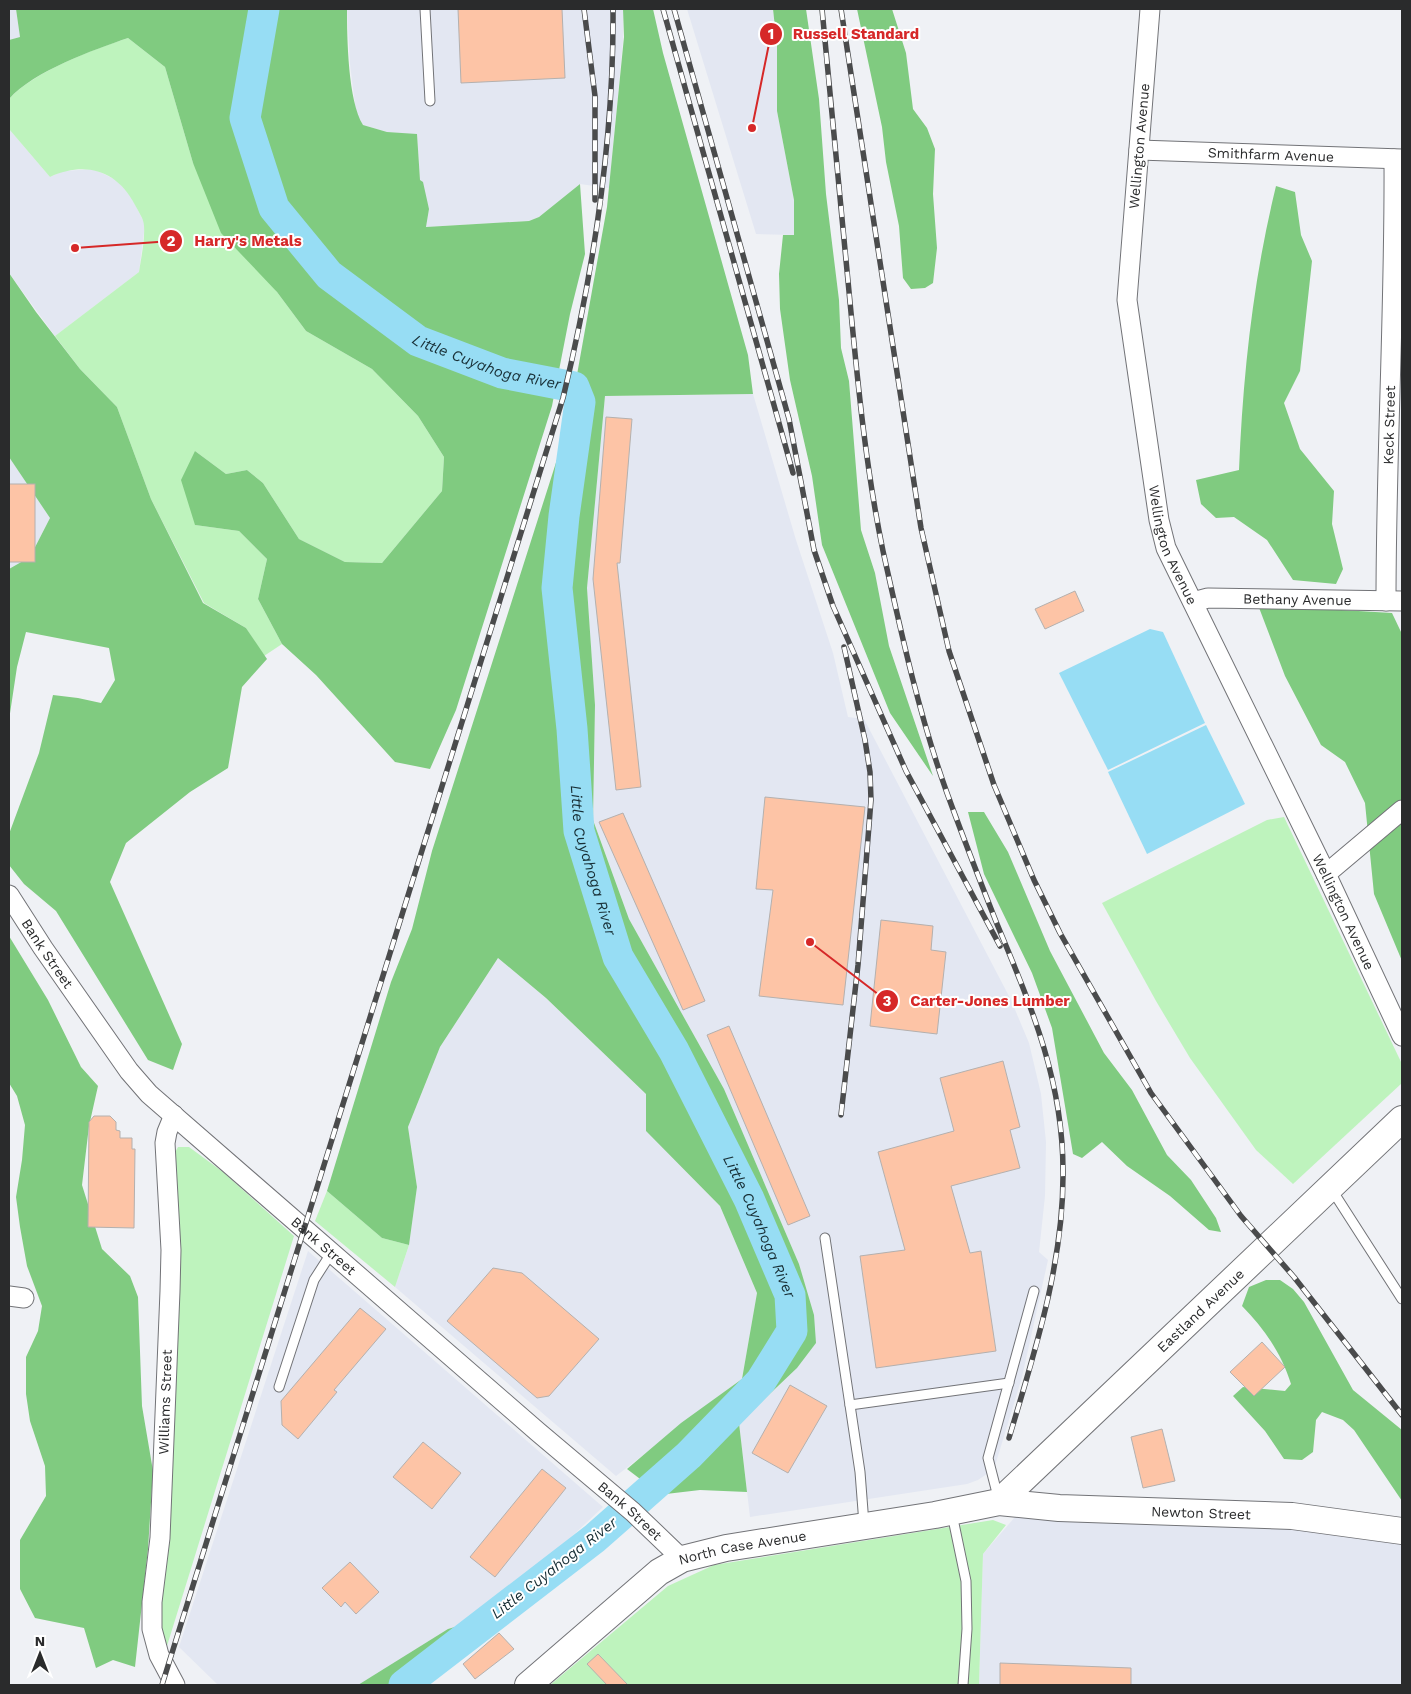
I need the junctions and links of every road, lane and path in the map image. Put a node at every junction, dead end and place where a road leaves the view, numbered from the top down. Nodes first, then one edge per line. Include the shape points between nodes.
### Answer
1 (425, 9) edge
2 (1150, 9) edge
3 (430, 101) dead end
4 (1139, 150) junction
5 (1398, 159) edge
6 (1396, 380) edge
7 (1394, 601) edge
8 (1193, 602) junction
9 (1402, 810) edge
10 (1326, 874) junction
11 (9, 896) edge
12 (1402, 1036) edge
13 (174, 1116) junction
14 (1402, 1119) edge
15 (1330, 1188) junction
16 (825, 1238) dead end
17 (332, 1252) junction
18 (1034, 1291) dead end
19 (1402, 1300) edge
20 (1009, 1383) junction
21 (278, 1387) dead end
22 (850, 1405) junction
23 (999, 1502) junction
24 (952, 1512) junction
25 (864, 1526) junction
26 (1402, 1531) edge
27 (682, 1559) junction
28 (175, 1685) edge
29 (528, 1685) edge
30 (963, 1685) edge

1 - 3 lane
2 - 4 street, Wellington Avenue
4 - 5 street, Smithfarm Avenue
4 - 8 street, Wellington Avenue via 1128,314 1159,520 1166,548
5 - 6 street, Keck Street
6 - 7 street, Keck Street
7 - 8 street, Bethany Avenue via 1208,598
8 - 10 street, Wellington Avenue
9 - 10 street
10 - 12 street, Wellington Avenue
11 - 13 street, Bank Street via 129,1071
13 - 17 street, Bank Street
13 - 28 street, Williams Street via 165,1143 170,1291 160,1538 152,1602 154,1642
14 - 15 street, Eastland Avenue
15 - 19 lane
15 - 23 street, Eastland Avenue
16 - 22 lane
17 - 21 lane via 314,1280
17 - 27 street, Bank Street
18 - 20 lane
20 - 22 lane
20 - 23 lane via 988,1458
22 - 25 lane
23 - 24 street, North Case Avenue
23 - 26 street, Newton Street via 1059,1508 1292,1516
24 - 25 street, North Case Avenue
24 - 30 lane via 966,1581
25 - 27 street, North Case Avenue via 726,1548
27 - 29 street, North Case Avenue via 659,1572

